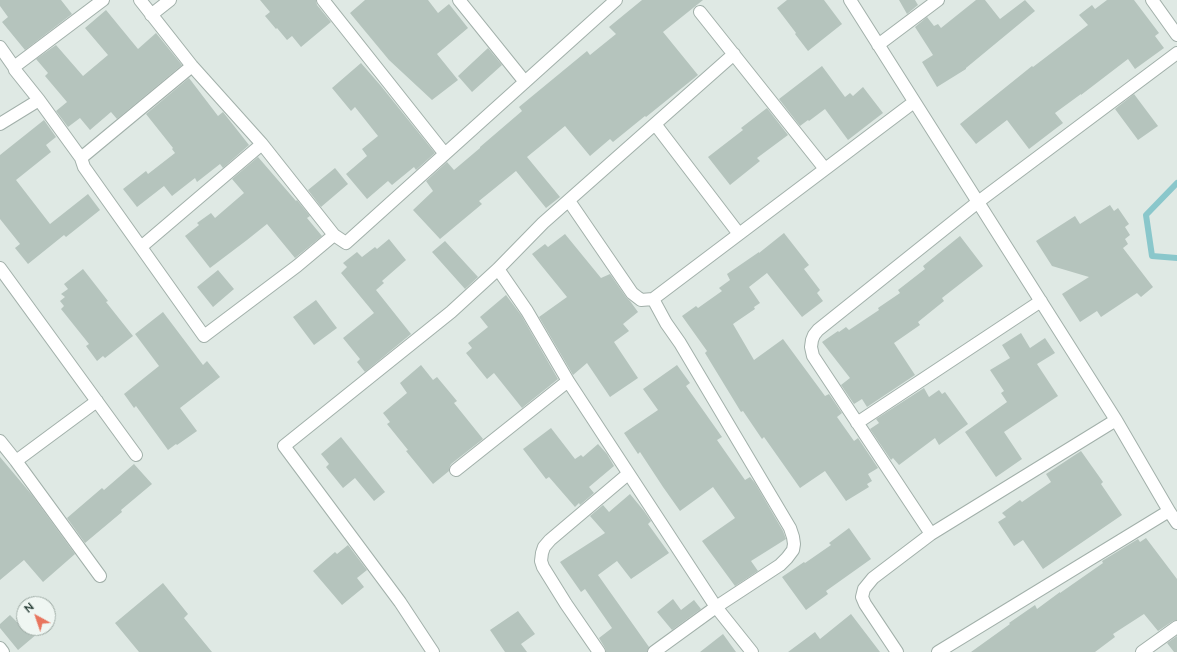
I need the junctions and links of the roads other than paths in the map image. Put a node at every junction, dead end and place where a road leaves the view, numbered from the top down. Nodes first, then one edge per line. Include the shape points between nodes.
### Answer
1 (103, 0) edge
2 (140, 0) edge
3 (170, 0) edge
4 (323, 0) edge
5 (459, 0) edge
6 (616, 0) edge
7 (850, 0) edge
8 (938, 0) edge
9 (1152, 0) edge
10 (700, 12) dead end
11 (151, 15) junction
12 (1177, 35) edge
13 (878, 45) junction
14 (0, 47) edge
15 (1177, 53) edge
16 (734, 54) junction
17 (192, 66) junction
18 (14, 67) junction
19 (525, 82) junction
20 (39, 100) junction
21 (914, 102) junction
22 (0, 124) edge
23 (655, 124) junction
24 (262, 144) junction
25 (445, 154) junction
26 (81, 158) junction
27 (825, 169) junction
28 (569, 201) junction
29 (978, 202) junction
30 (739, 234) junction
31 (334, 235) junction
32 (141, 247) junction
33 (0, 268) edge
34 (498, 269) junction
35 (653, 299) junction
36 (1041, 301) junction
37 (568, 381) junction
38 (97, 401) junction
39 (1116, 420) junction
40 (857, 423) junction
41 (0, 441) edge
42 (136, 455) dead end
43 (16, 461) junction
44 (456, 470) dead end
45 (628, 474) junction
46 (1169, 511) junction
47 (1177, 523) edge
48 (931, 534) junction
49 (100, 576) dead end
50 (716, 607) junction
51 (1177, 627) edge
52 (0, 648) edge
53 (3, 652) edge
54 (433, 652) edge
55 (598, 652) edge
56 (654, 652) edge
57 (752, 652) edge
58 (897, 652) edge
59 (938, 652) edge
60 (1142, 652) edge

1 - 18 street
2 - 11 street
3 - 11 street
4 - 25 street
5 - 19 street
6 - 19 street
7 - 13 street
8 - 13 street
9 - 12 street
10 - 16 street
11 - 17 street
13 - 21 street
14 - 18 street
15 - 29 street
16 - 23 street
16 - 27 street
17 - 24 street
17 - 26 street
18 - 20 street
19 - 25 street
20 - 22 street
20 - 26 street
21 - 27 street
21 - 29 street
23 - 28 street
23 - 30 street
24 - 31 street
24 - 32 street
25 - 31 street via 346,243
26 - 32 street via 84,167
27 - 30 street
28 - 34 street via 543,223
28 - 35 street via 632,293 641,300
29 - 36 street
29 - 40 street via 814,335 811,347 813,356
30 - 35 street
31 - 32 street via 298,266 204,336
33 - 38 street
34 - 37 street via 527,311
34 - 54 street via 451,312 284,446 400,602
35 - 50 street via 793,537 793,550 780,565
36 - 39 street
36 - 40 street
37 - 44 street
37 - 45 street
38 - 42 street
38 - 43 street
39 - 46 street
39 - 48 street
40 - 48 street
41 - 43 street
43 - 49 street
45 - 50 street
45 - 55 street via 550,540 542,553 543,566
46 - 47 street
46 - 59 street
48 - 58 street via 873,578 864,589 862,597 865,604
50 - 56 street
50 - 57 street
51 - 60 street
52 - 53 street

